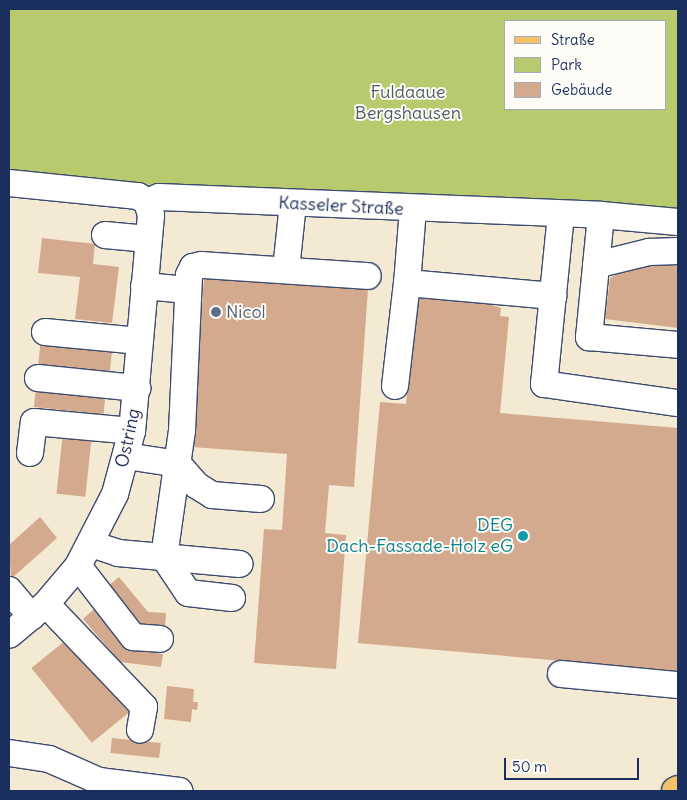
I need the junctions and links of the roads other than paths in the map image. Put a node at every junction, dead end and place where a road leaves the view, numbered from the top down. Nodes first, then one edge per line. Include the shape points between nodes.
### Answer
1 (9, 183) edge
2 (147, 202) junction
3 (294, 203) junction
4 (413, 209) junction
5 (561, 214) junction
6 (601, 215) junction
7 (678, 222) edge
8 (105, 235) dead end
9 (148, 239) junction
10 (678, 251) edge
11 (596, 265) junction
12 (286, 270) junction
13 (368, 276) dead end
14 (406, 283) junction
15 (144, 286) junction
16 (188, 290) junction
17 (553, 296) junction
18 (45, 332) dead end
19 (140, 341) junction
20 (678, 345) edge
21 (38, 378) dead end
22 (395, 386) dead end
23 (137, 388) junction
24 (678, 403) edge
25 (129, 443) junction
26 (30, 453) dead end
27 (178, 464) junction
28 (261, 499) dead end
29 (85, 555) junction
30 (164, 557) junction
31 (240, 564) dead end
32 (9, 590) edge
33 (232, 598) dead end
34 (39, 610) junction
35 (9, 636) edge
36 (160, 639) dead end
37 (561, 674) dead end
38 (678, 685) edge
39 (140, 730) dead end
40 (50, 739) dead end
41 (9, 753) edge
42 (79, 772) junction
43 (175, 791) edge

1 - 2 street, Kasseler Straße via 138,196
2 - 3 street, Kasseler Straße via 159,197
2 - 9 street, Ostring via 151,216
3 - 4 street, Kasseler Straße
3 - 12 street
4 - 5 street, Kasseler Straße
4 - 14 street
5 - 6 street, Kasseler Straße
5 - 17 street
6 - 7 street, Kasseler Straße
6 - 11 street
8 - 9 street
9 - 15 street, Ostring
10 - 11 street via 649,252
11 - 20 street via 589,337
12 - 13 street
12 - 16 street via 202,265 193,268 188,275
14 - 17 street
14 - 22 street
15 - 16 street
15 - 19 street, Ostring
16 - 27 street via 188,355
17 - 24 street via 544,384
18 - 19 street
19 - 23 street, Ostring
21 - 23 street
23 - 25 street, Ostring
25 - 26 street via 34,422
25 - 27 street
25 - 29 street, Ostring via 115,494
27 - 28 street via 196,485 212,495
27 - 30 street
29 - 30 street via 118,553
29 - 34 street, Ostring
29 - 36 street via 134,637
30 - 31 street
30 - 33 street via 188,593
32 - 34 street
34 - 35 street, Ostring
34 - 39 street via 144,707
37 - 38 street
40 - 42 street
41 - 42 street via 49,759
42 - 43 street via 99,781

